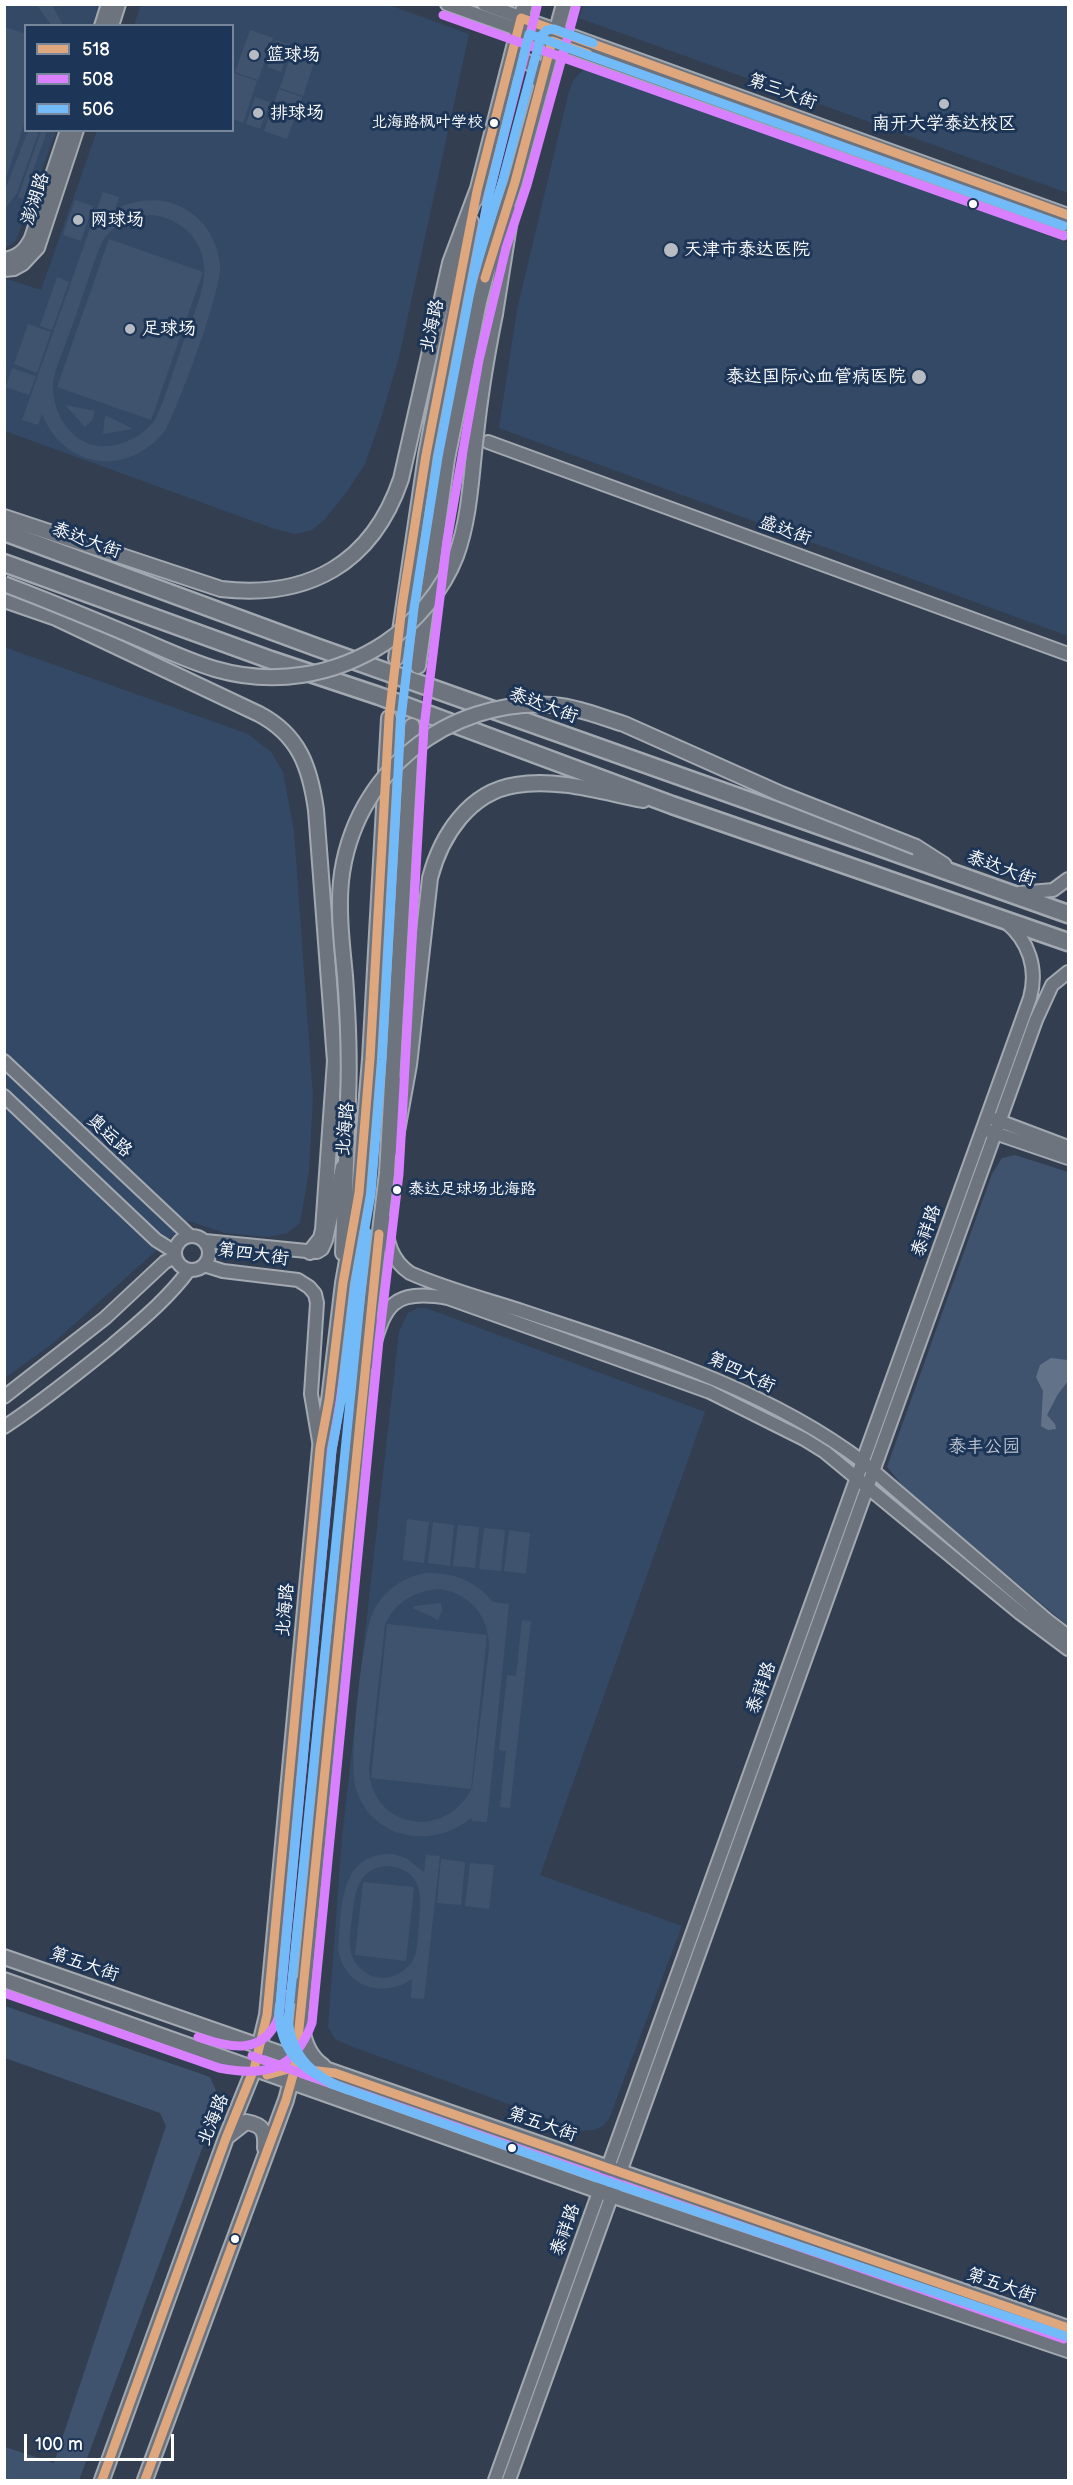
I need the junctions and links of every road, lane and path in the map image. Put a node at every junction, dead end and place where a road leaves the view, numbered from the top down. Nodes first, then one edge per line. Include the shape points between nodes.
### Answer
1 (108, 4) edge
2 (119, 4) edge
3 (447, 4) edge
4 (484, 4) edge
5 (564, 4) edge
6 (521, 17) edge
7 (102, 24) edge
8 (112, 24) edge
9 (554, 36) junction
10 (505, 78) junction
11 (540, 87) junction
12 (66, 132) edge
13 (76, 132) edge
14 (515, 182) junction
15 (477, 191) junction
16 (1068, 215) edge
17 (1068, 225) edge
18 (9, 264) edge
19 (488, 442) dead end
20 (4, 518) edge
21 (4, 532) edge
22 (4, 564) edge
23 (4, 584) edge
24 (4, 600) edge
25 (1068, 654) edge
26 (396, 658) tunnel mouth
27 (418, 666) tunnel mouth
28 (389, 718) tunnel mouth
29 (412, 726) tunnel mouth
30 (672, 806) junction
31 (956, 873) junction
32 (1068, 879) edge
33 (1007, 892) junction
34 (1068, 914) edge
35 (998, 916) junction
36 (1068, 942) edge
37 (1068, 972) edge
38 (4, 1061) edge
39 (4, 1096) edge
40 (987, 1116) junction
41 (999, 1121) junction
42 (982, 1129) junction
43 (995, 1134) junction
44 (1068, 1147) edge
45 (345, 1148) junction
46 (1068, 1158) edge
47 (387, 1173) junction
48 (383, 1207) junction
49 (190, 1236) junction
50 (205, 1241) junction
51 (310, 1252) junction
52 (175, 1254) junction
53 (204, 1266) junction
54 (189, 1270) junction
55 (343, 1283) junction
56 (364, 1378) junction
57 (4, 1397) edge
58 (4, 1426) edge
59 (320, 1448) junction
60 (863, 1462) junction
61 (874, 1471) junction
62 (857, 1479) junction
63 (868, 1487) junction
64 (1068, 1636) edge
65 (1068, 1649) edge
66 (4, 1957) edge
67 (271, 1971) junction
68 (305, 1974) junction
69 (4, 1980) edge
70 (267, 2015) junction
71 (300, 2020) junction
72 (222, 2033) junction
73 (267, 2056) junction
74 (293, 2070) junction
75 (335, 2073) junction
76 (268, 2074) junction
77 (327, 2095) junction
78 (238, 2108) junction
79 (277, 2121) junction
80 (226, 2138) junction
81 (265, 2153) junction
82 (614, 2169) junction
83 (605, 2193) junction
84 (1068, 2328) edge
85 (1068, 2350) edge
86 (102, 2481) edge
87 (145, 2481) edge
88 (495, 2481) edge
89 (509, 2481) edge

1 - 7 street
2 - 8 street
3 - 6 street, 第三大街
4 - 6 street, 第三大街
5 - 9 main road
6 - 9 street, 第三大街
6 - 10 main road, 北海路
9 - 11 main road
9 - 16 street, 第三大街
9 - 17 street, 第三大街
10 - 11 main road via 519,62 531,62 538,70
10 - 15 main road, 北海路
11 - 14 main road
12 - 18 street, 澎湖路 via 37,224 27,245
13 - 18 street, 澎湖路 via 43,237 32,256
14 - 23 main road, bridge via 468,505 455,558 408,626 373,651 336,667 303,675 257,677 187,660
14 - 27 main road via 494,245 467,358 444,482
15 - 20 main road via 450,263 393,501 377,529 336,568 307,582 276,590 221,589
15 - 26 main road, 北海路 via 426,454
19 - 25 street, 盛达街
21 - 31 highway, 泰达大街 via 316,647
22 - 30 highway via 379,696
24 - 51 main road via 56,618 272,720 292,740 306,764 316,810 335,1060 323,1230
28 - 55 main road, 北海路 via 359,1193
29 - 47 main road
30 - 35 highway
30 - 47 main road via 532,783 513,785 485,797 453,825 430,878 409,1065 399,1130
31 - 33 highway, 泰达大街
31 - 45 main road, bridge via 916,847 781,794 624,724 556,705 506,707 465,718 428,737 395,765 371,796 352,834 340,892 348,1033
32 - 33 street via 1053,890 1032,894
33 - 34 highway, 泰达大街
35 - 36 highway
35 - 40 street, 泰祥路 via 1025,944 1032,962 1034,986
37 - 41 street, 泰祥路 via 1046,994
38 - 49 street, 奥运路
39 - 52 street
40 - 41 street
40 - 42 street, 泰祥路
41 - 43 street, 泰祥路
41 - 44 street
42 - 43 street
42 - 60 street, 泰祥路
43 - 46 street
43 - 61 street, 泰祥路
45 - 51 street, 第四大街 via 326,1240 322,1249
45 - 55 main road
47 - 48 main road
48 - 56 main road
48 - 60 street, 第四大街 via 389,1248 400,1266 410,1273 690,1369 761,1401 834,1441
49 - 50 street, 第四大街
49 - 52 street via 180,1241
50 - 51 street, 第四大街
50 - 53 street, 第四大街 via 209,1256
52 - 54 street via 180,1266
52 - 57 street via 79,1339
53 - 54 street, 第四大街
53 - 59 street, 第四大街 via 298,1280 315,1294 311,1394
54 - 58 street via 124,1335
55 - 59 main road, 北海路
56 - 62 street via 390,1307 412,1294 448,1298 710,1392 804,1439
56 - 68 main road
59 - 67 main road, 北海路
60 - 61 street, 第四大街
60 - 62 street, 泰祥路
61 - 63 street, 泰祥路
61 - 64 street, 第四大街
62 - 63 street
62 - 82 street, 泰祥路
63 - 65 street
63 - 82 street, 泰祥路
66 - 72 main road, 第五大街
67 - 68 main road via 278,1997 288,2000 298,1993
67 - 70 main road, 北海路
68 - 71 main road
69 - 73 main road via 215,2056
70 - 72 main road via 253,2033
70 - 73 main road, 北海路
71 - 73 main road, 北海路 via 292,2041
71 - 74 main road
71 - 75 main road via 312,2056
72 - 73 main road, 第五大街
73 - 74 main road, 第五大街
73 - 76 main road, 第五大街
73 - 78 main road, 北海路
74 - 75 main road, 第五大街
74 - 76 main road, 第五大街
74 - 77 main road, 第五大街
74 - 79 main road
75 - 82 main road, 第五大街
76 - 78 main road
77 - 79 main road via 298,2096
77 - 83 main road, 第五大街
78 - 80 main road, 北海路
79 - 81 main road
80 - 81 main road via 246,2122 256,2124 266,2136
80 - 86 main road, 北海路
81 - 87 main road
82 - 83 street, 泰祥路
82 - 84 main road, 第五大街
83 - 85 main road, 第五大街
83 - 88 street, 泰祥路
83 - 89 street, 泰祥路

